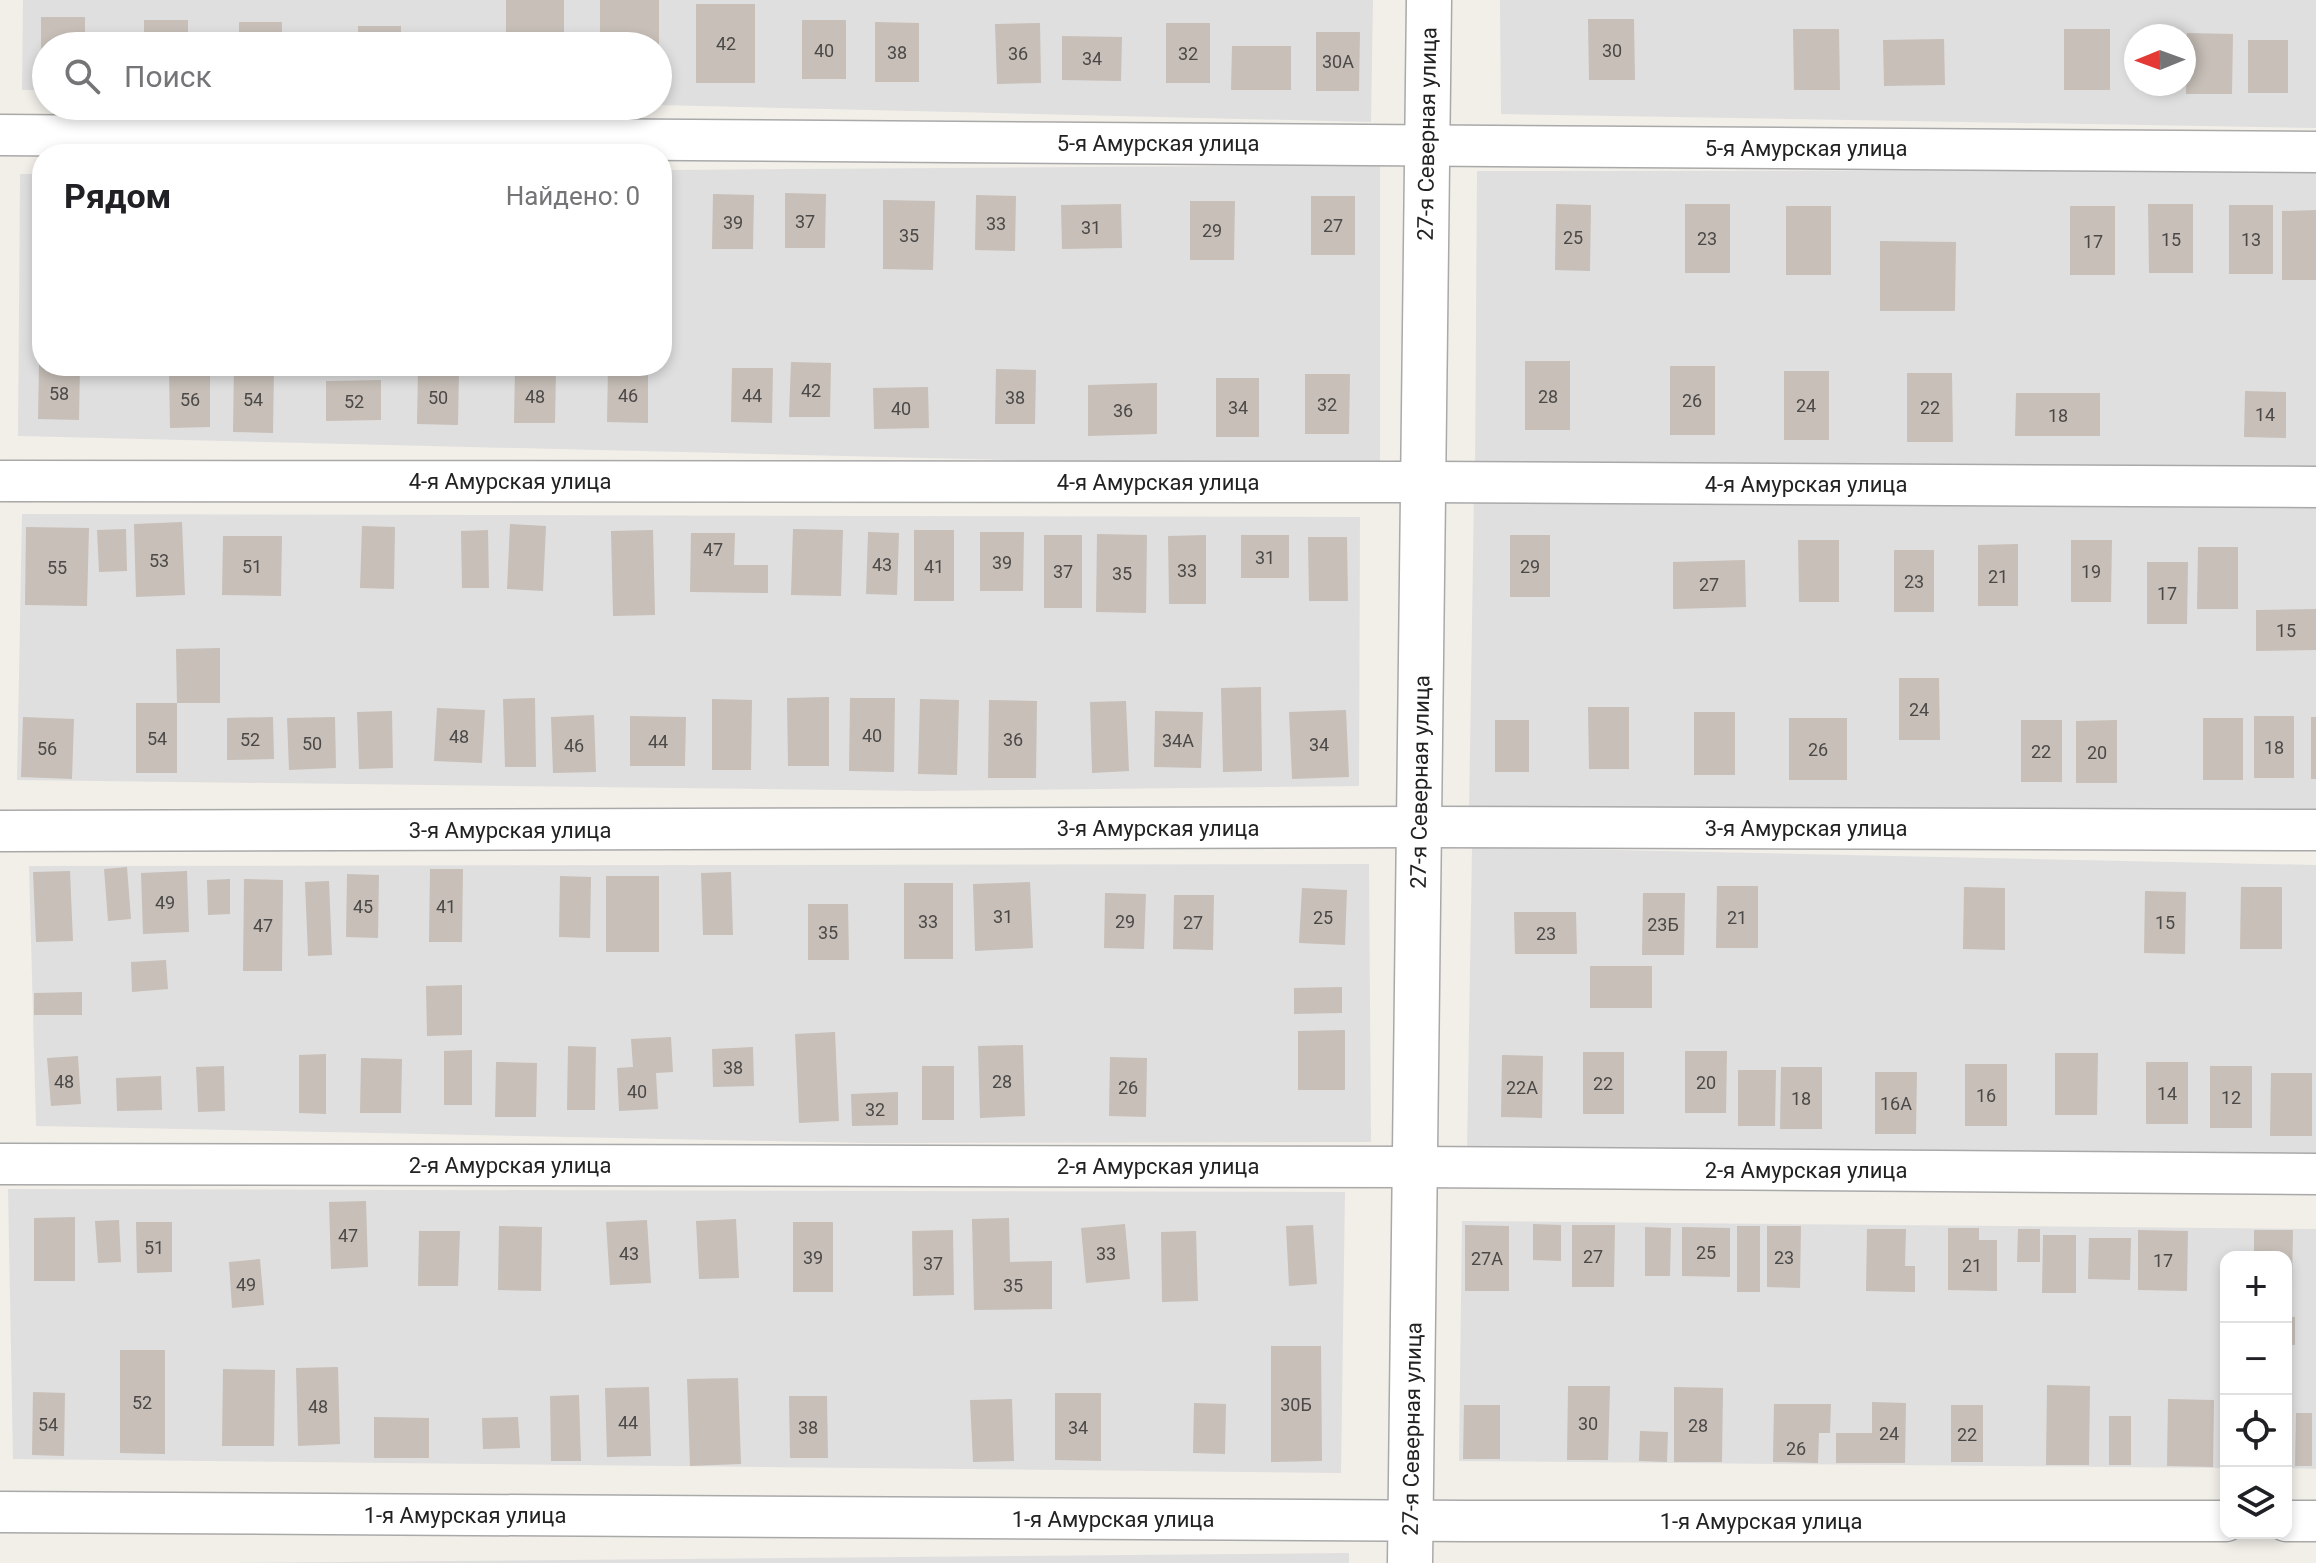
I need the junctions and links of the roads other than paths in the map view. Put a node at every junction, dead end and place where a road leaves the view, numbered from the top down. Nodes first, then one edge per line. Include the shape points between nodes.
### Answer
1 (1429, 0) edge
2 (0, 135) edge
3 (1427, 145) junction
4 (2316, 152) edge
5 (0, 481) edge
6 (1423, 482) junction
7 (2316, 487) edge
8 (1419, 827) junction
9 (2316, 830) edge
10 (0, 831) edge
11 (0, 1164) edge
12 (1415, 1167) junction
13 (2316, 1174) edge
14 (0, 1512) edge
15 (1411, 1520) junction
16 (2220, 1521) edge
17 (2292, 1521) edge
18 (2316, 1521) edge
19 (1410, 1563) edge

1 - 3 street, 27-я Северная улица
2 - 3 street, 5-я Амурская улица
3 - 4 street, 5-я Амурская улица
3 - 6 street, 27-я Северная улица
5 - 6 street, 4-я Амурская улица
6 - 7 street, 4-я Амурская улица
6 - 8 street, 27-я Северная улица
8 - 9 street, 3-я Амурская улица
8 - 10 street, 3-я Амурская улица
8 - 12 street, 27-я Северная улица
11 - 12 street, 2-я Амурская улица
12 - 13 street, 2-я Амурская улица
12 - 15 street, 27-я Северная улица
14 - 15 street, 1-я Амурская улица
15 - 16 street, 1-я Амурская улица
15 - 19 street, 27-я Северная улица
17 - 18 street

